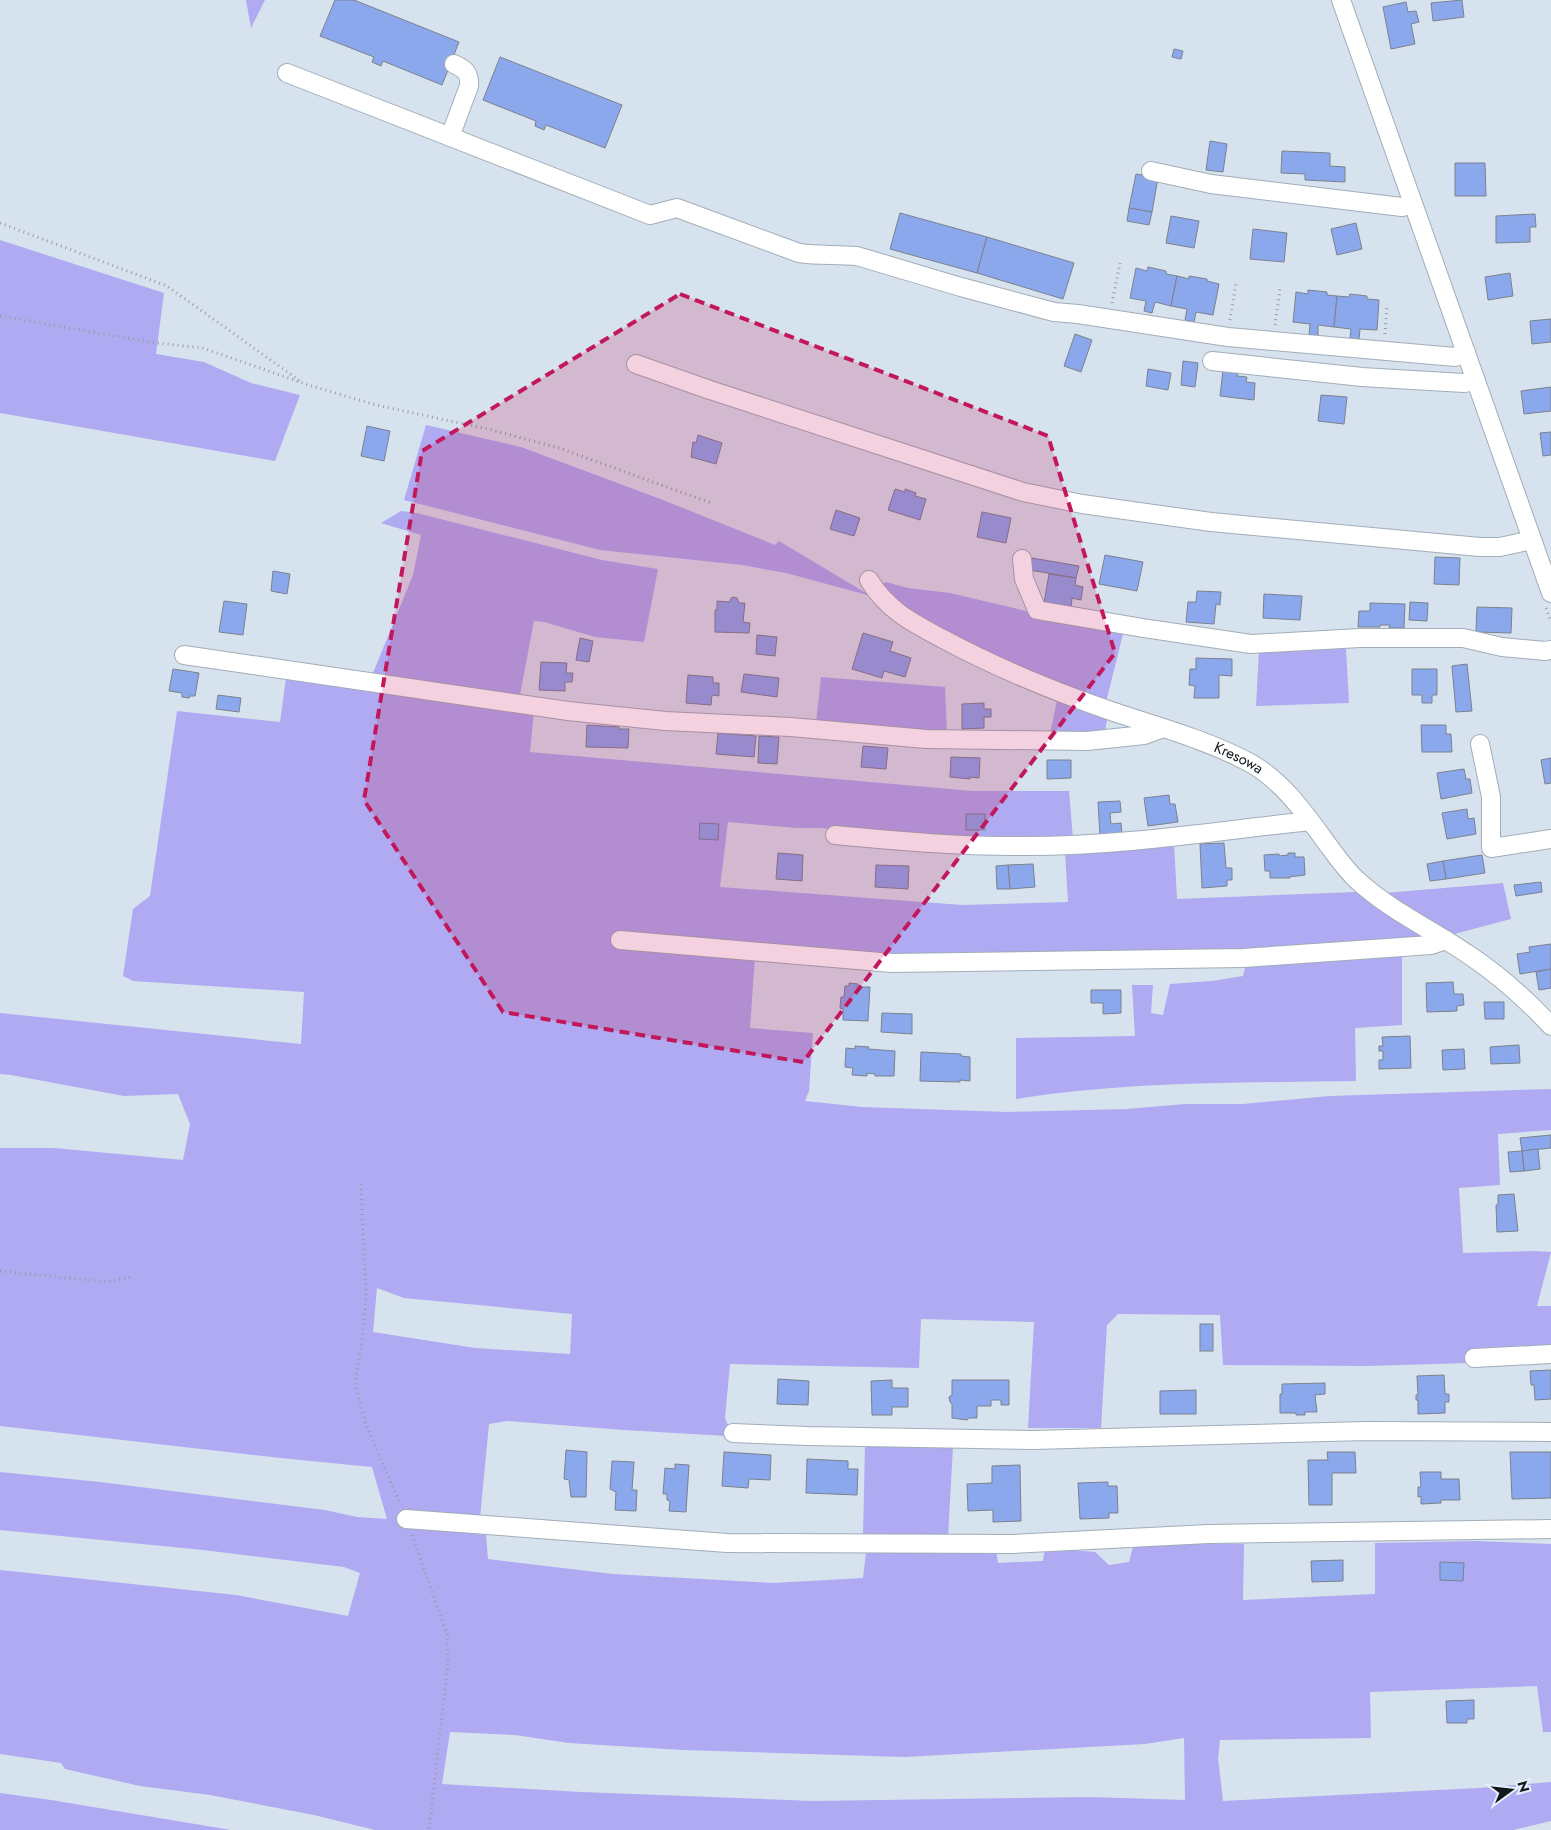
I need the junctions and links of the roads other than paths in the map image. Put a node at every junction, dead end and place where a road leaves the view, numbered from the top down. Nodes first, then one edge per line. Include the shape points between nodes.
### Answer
1 (1341, 0) edge
2 (454, 64) dead end
3 (287, 73) dead end
4 (450, 137) junction
5 (1151, 171) dead end
6 (1413, 204) junction
7 (1466, 352) junction
8 (1212, 361) dead end
9 (636, 364) dead end
10 (1476, 381) junction
11 (1532, 540) junction
12 (1022, 559) dead end
13 (869, 580) dead end
14 (1551, 593) edge
15 (1551, 650) edge
16 (184, 655) dead end
17 (1162, 728) junction
18 (1480, 744) dead end
19 (1310, 821) junction
20 (834, 835) dead end
21 (1551, 839) edge
22 (620, 940) dead end
23 (1446, 940) junction
24 (1551, 1026) edge
25 (1551, 1354) edge
26 (1474, 1358) dead end
27 (1551, 1432) edge
28 (733, 1433) dead end
29 (406, 1519) dead end
30 (1551, 1530) edge

1 - 6 street
2 - 4 street via 463,68 470,79
3 - 4 street
4 - 7 street via 650,215 677,208 799,253 857,256 1054,312 1228,337 1455,357
5 - 6 street via 1210,184 1402,207
6 - 7 street
7 - 10 street
8 - 10 street via 1362,377
9 - 11 street via 1023,492 1082,504 1212,522 1480,547 1500,547
10 - 11 street
11 - 14 street
12 - 15 street via 1024,579 1038,610 1251,644 1360,638 1463,638 1502,647
13 - 17 street, Kresowa via 878,595 894,610 983,661 1082,701
16 - 17 street via 568,711 665,721 791,727 926,740 1087,741 1144,735
17 - 19 street, Kresowa via 1207,743 1252,765 1283,789
18 - 21 street via 1491,797 1491,848
19 - 20 street via 1120,842 1028,846 930,844
19 - 23 street, Kresowa via 1356,880
22 - 23 street via 892,963 1243,958 1431,945
23 - 24 street, Kresowa via 1503,980
25 - 26 street
27 - 28 street via 1366,1431 1033,1440
29 - 30 street via 727,1543 1013,1544 1208,1534

